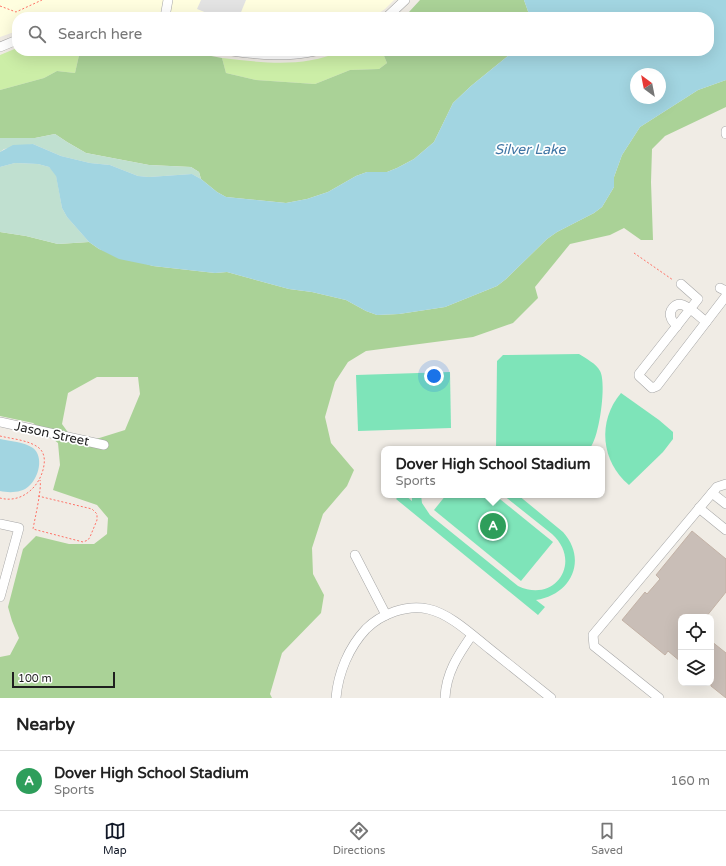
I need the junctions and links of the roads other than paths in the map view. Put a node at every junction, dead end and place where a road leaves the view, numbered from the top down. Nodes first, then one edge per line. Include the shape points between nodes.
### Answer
1 (168, 0) edge
2 (405, 0) edge
3 (166, 12) edge
4 (392, 12) edge
5 (12, 42) edge
6 (0, 46) edge
7 (681, 284) road end
8 (726, 296) edge
9 (690, 309) junction
10 (706, 322) junction
11 (677, 326) junction
12 (0, 422) edge
13 (104, 444) dead end
14 (726, 484) edge
15 (712, 493) junction
16 (726, 504) edge
17 (699, 508) junction
18 (0, 524) edge
19 (726, 530) edge
20 (355, 555) dead end
21 (0, 597) edge
22 (386, 615) junction
23 (472, 635) junction
24 (336, 698) edge
25 (445, 698) edge
26 (551, 698) edge
27 (659, 698) edge

1 - 3 street
2 - 4 street
5 - 6 street
7 - 9 street via 698,300
8 - 10 street
9 - 10 street
9 - 11 street
9 - 11 street via 677,304 670,312 670,318
10 - 11 street via 657,386 652,388 638,374
12 - 13 street, Jason Street
14 - 15 street via 717,487
15 - 16 street
15 - 17 street
17 - 19 street
17 - 27 street via 593,635 594,646
18 - 21 street via 18,528
20 - 22 street
22 - 23 street via 400,610 428,609 445,615
22 - 24 street via 359,637 346,660
23 - 25 street via 450,672
23 - 26 street

